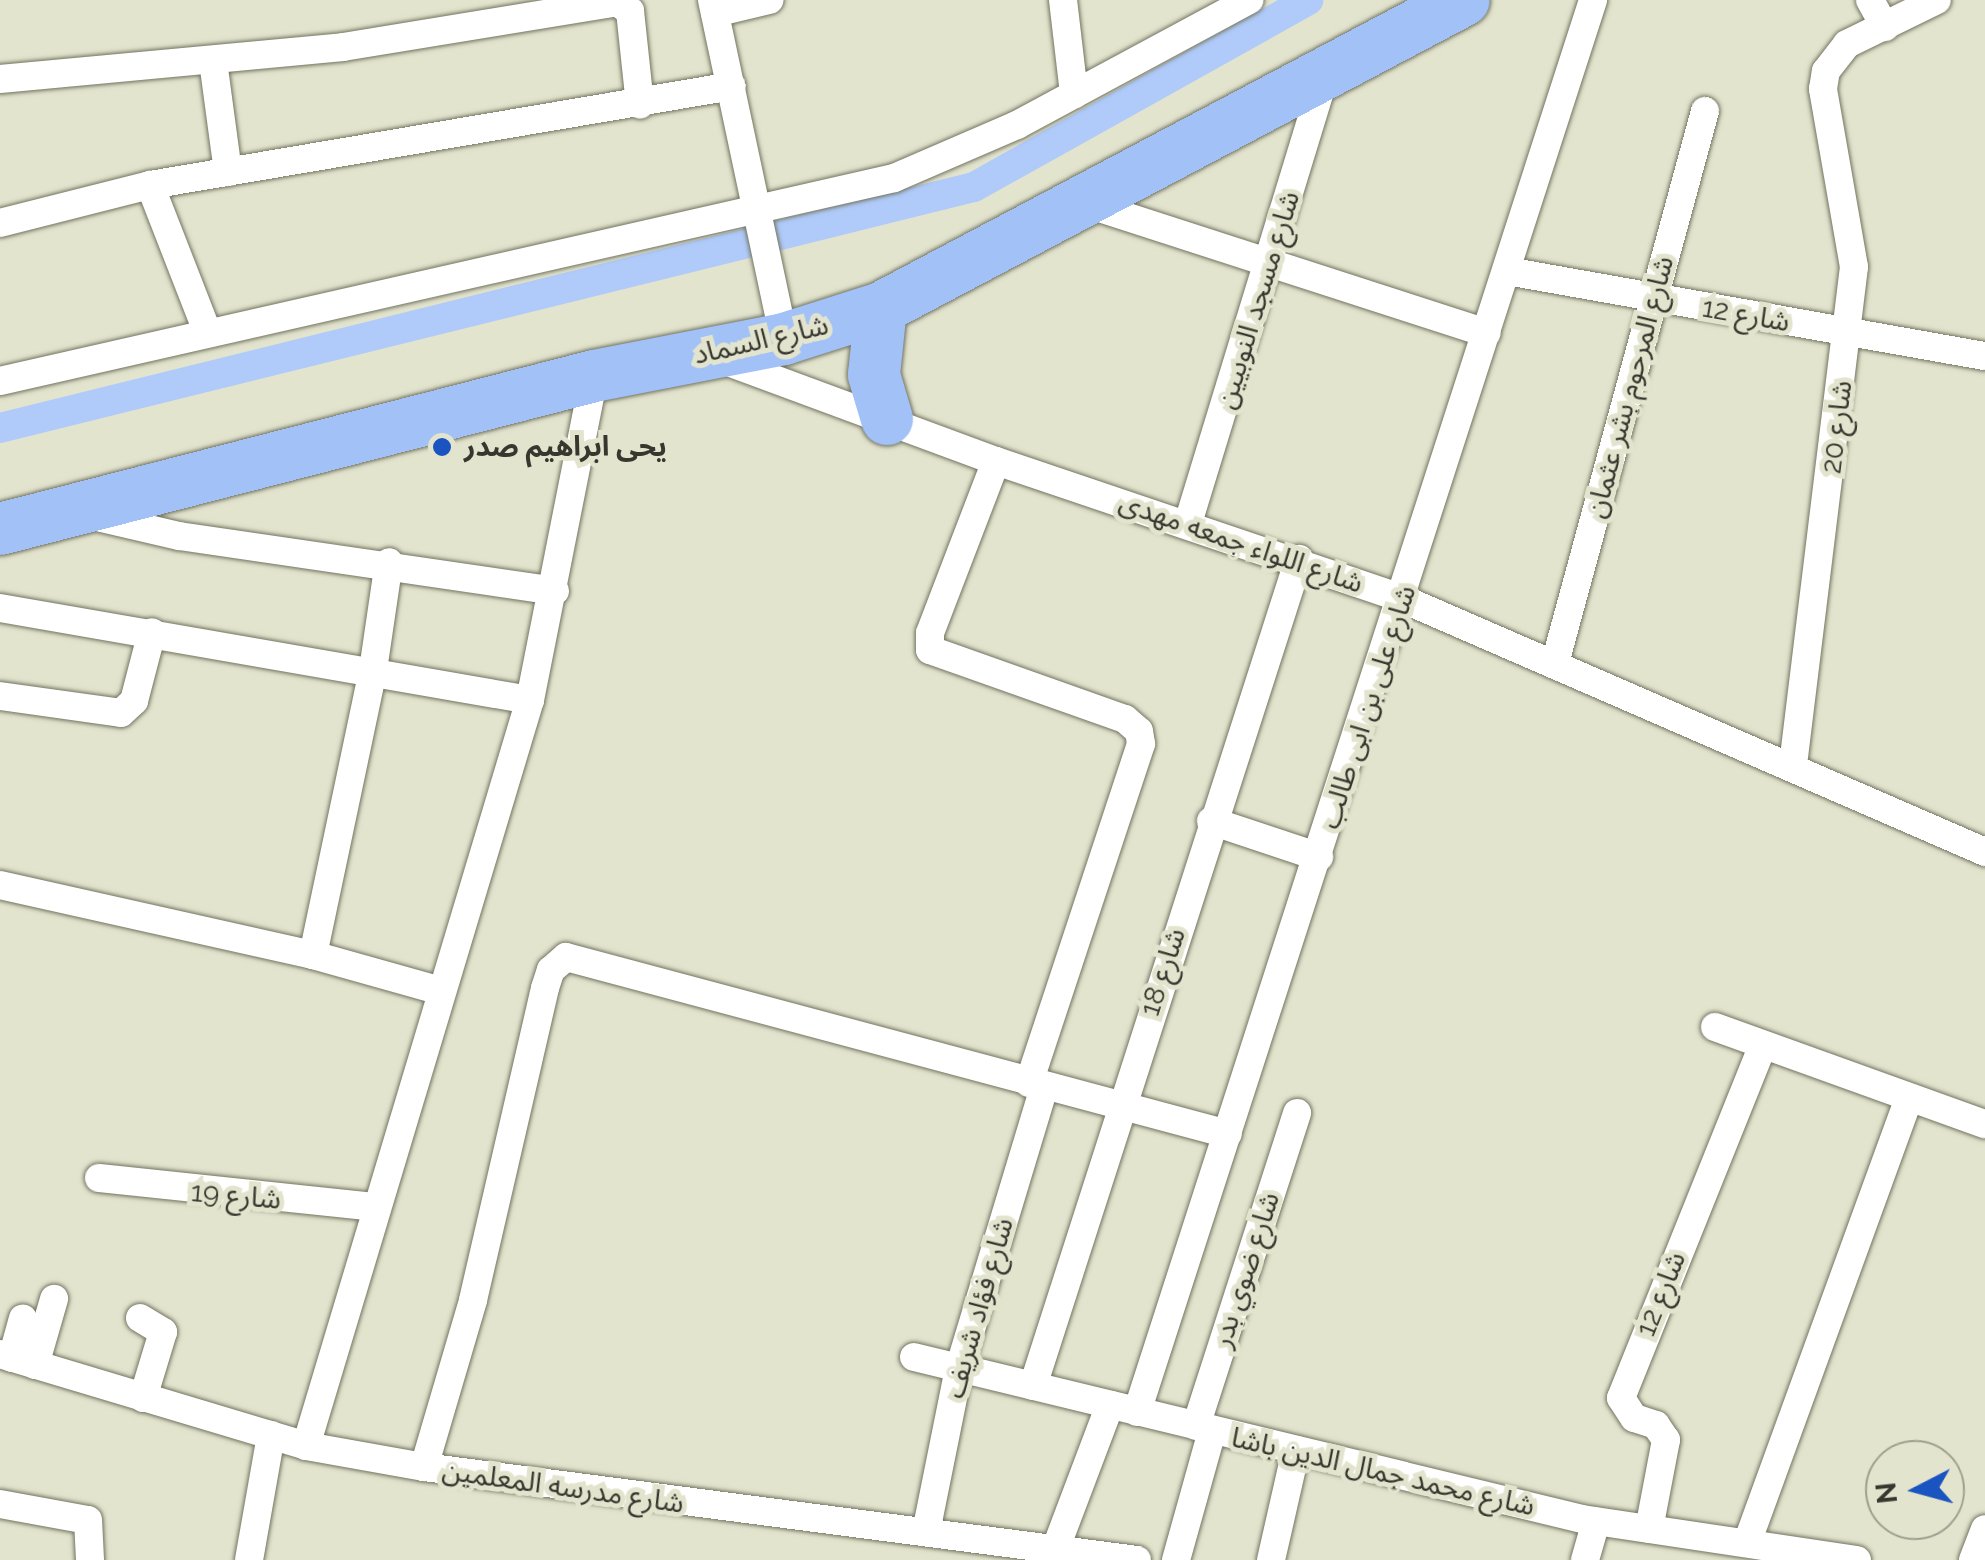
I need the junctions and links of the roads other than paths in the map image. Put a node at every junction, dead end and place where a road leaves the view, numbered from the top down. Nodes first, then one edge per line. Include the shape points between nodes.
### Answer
1 (768, 0) edge
2 (1062, 0) edge
3 (1249, 0) edge
4 (1464, 0) edge
5 (1593, 0) edge
6 (1870, 0) edge
7 (1938, 0) edge
8 (714, 7) edge
9 (1885, 27) junction
10 (214, 61) junction
11 (1325, 76) junction
12 (0, 80) edge
13 (732, 86) junction
14 (1074, 94) junction
15 (640, 104) junction
16 (1705, 111) dead end
17 (228, 172) junction
18 (150, 184) junction
19 (1081, 202) junction
20 (0, 223) edge
21 (764, 225) junction
22 (1270, 262) junction
23 (1507, 271) junction
24 (1654, 298) junction
25 (881, 308) junction
26 (781, 320) junction
27 (207, 331) junction
28 (1487, 333) junction
29 (1849, 334) junction
30 (706, 354) junction
31 (1985, 356) edge
32 (594, 376) junction
33 (0, 381) edge
34 (887, 419) junction
35 (996, 461) junction
36 (77, 512) junction
37 (1188, 523) junction
38 (0, 529) edge
39 (1299, 559) junction
40 (389, 562) junction
41 (555, 591) junction
42 (1403, 599) junction
43 (0, 608) edge
44 (152, 632) junction
45 (1555, 662) junction
46 (374, 670) junction
47 (0, 696) edge
48 (530, 700) junction
49 (1793, 766) junction
50 (1211, 822) junction
51 (1985, 852) edge
52 (1319, 857) junction
53 (0, 885) edge
54 (313, 955) junction
55 (441, 991) junction
56 (1715, 1027) dead end
57 (1763, 1045) junction
58 (1036, 1085) junction
59 (1909, 1099) junction
60 (1119, 1107) junction
61 (1297, 1113) dead end
62 (1985, 1124) edge
63 (1228, 1134) junction
64 (99, 1178) dead end
65 (374, 1207) junction
66 (54, 1299) dead end
67 (23, 1318) dead end
68 (140, 1318) dead end
69 (914, 1357) dead end
70 (16, 1359) edge
71 (959, 1368) junction
72 (1033, 1386) junction
73 (143, 1398) junction
74 (1124, 1408) junction
75 (1204, 1428) junction
76 (271, 1435) junction
77 (306, 1446) junction
78 (1296, 1450) junction
79 (424, 1467) junction
80 (0, 1504) edge
81 (1596, 1522) junction
82 (1648, 1529) junction
83 (1985, 1529) edge
84 (926, 1532) junction
85 (1748, 1543) junction
86 (1057, 1545) junction
87 (1806, 1555) edge
88 (90, 1560) edge
89 (249, 1560) edge
90 (1137, 1560) edge
91 (1176, 1560) edge
92 (1271, 1560) edge
93 (1585, 1560) edge
94 (1856, 1560) edge
95 (1973, 1560) edge

1 - 8 street
2 - 14 street
3 - 14 street
4 - 11 highway, شارع السماد
5 - 23 street, شارع على بن ابى طالب
6 - 9 street
7 - 9 street
8 - 13 street
9 - 29 street, شارع 20 via 1832,58 1823,89 1849,210
10 - 12 street
10 - 15 street via 617,2 630,11
10 - 17 street
11 - 19 highway, شارع السماد
11 - 22 street, شارع مسجد النوبيين
13 - 15 street
13 - 21 street
14 - 21 street via 950,158
15 - 17 street
16 - 24 street, شارع المرحوم بشر عثمان
17 - 18 street
18 - 20 street
18 - 27 street
19 - 22 street
19 - 25 highway, شارع السماد
21 - 26 street
21 - 27 street
22 - 28 street
22 - 37 street, شارع مسجد النوبيين
23 - 24 street, شارع 12
23 - 28 street, شارع على بن ابى طالب
24 - 29 street, شارع 12
24 - 45 street, شارع المرحوم بشر عثمان
25 - 26 highway, شارع السماد
25 - 34 highway via 874,375
26 - 30 highway, شارع السماد
27 - 33 street
28 - 42 street, شارع على بن ابى طالب
29 - 31 street, شارع 12
29 - 49 street, شارع 20
30 - 32 highway, شارع السماد
30 - 34 street, شارع اللواء جمعه مهدى
32 - 36 highway, شارع السماد
32 - 41 street
34 - 35 street, شارع اللواء جمعه مهدى
35 - 37 street, شارع اللواء جمعه مهدى
35 - 58 street, شارع فؤاد شريف via 927,641 930,650 1124,719 1139,731 1141,744
36 - 38 highway, شارع السماد
36 - 40 street via 179,536
37 - 39 street, شارع اللواء جمعه مهدى
39 - 42 street, شارع اللواء جمعه مهدى
39 - 50 street, شارع 18
40 - 41 street
40 - 46 street
41 - 48 street
42 - 45 street, شارع اللواء جمعه مهدى
42 - 52 street, شارع على بن ابى طالب
43 - 44 street
44 - 46 street
44 - 47 street via 134,701 121,713
45 - 49 street, شارع اللواء جمعه مهدى
46 - 48 street
46 - 54 street
48 - 55 street
49 - 51 street, شارع اللواء جمعه مهدى
50 - 52 street
50 - 60 street, شارع 18
52 - 63 street, شارع على بن ابى طالب
53 - 54 street
54 - 55 street
55 - 65 street
56 - 57 street
57 - 59 street
57 - 82 street, شارع 12 via 1621,1398 1634,1418 1656,1425 1666,1440
58 - 60 street
58 - 71 street, شارع فؤاد شريف
58 - 79 street via 573,957 557,962
59 - 62 street
59 - 85 street
60 - 63 street
60 - 72 street, شارع 18
61 - 75 street, شارع ضوي بدر
63 - 74 street, شارع على بن ابى طالب
64 - 65 street, شارع 19
65 - 77 street
66 - 70 street
67 - 70 street
68 - 73 street via 164,1332
69 - 71 street, شارع محمد جمال الدين باشا
70 - 73 street, شارع مدرسه المعلمين
71 - 72 street, شارع محمد جمال الدين باشا
71 - 84 street, شارع فؤاد شريف
72 - 74 street, شارع محمد جمال الدين باشا
73 - 76 street, شارع مدرسه المعلمين
74 - 75 street, شارع محمد جمال الدين باشا
74 - 86 street, شارع على بن ابى طالب
75 - 78 street, شارع محمد جمال الدين باشا
75 - 91 street, شارع ضوي بدر
76 - 77 street, شارع مدرسه المعلمين
76 - 89 street
77 - 79 street, شارع مدرسه المعلمين
78 - 81 street, شارع محمد جمال الدين باشا
78 - 92 street
79 - 84 street, شارع مدرسه المعلمين via 738,1513
80 - 88 street via 88,1520
81 - 82 street, شارع محمد جمال الدين باشا
81 - 93 street
82 - 85 street, شارع محمد جمال الدين باشا
83 - 95 street
84 - 86 street, شارع مدرسه المعلمين
85 - 87 street, شارع محمد جمال الدين باشا
86 - 90 street, شارع مدرسه المعلمين
87 - 94 street, شارع محمد جمال الدين باشا

